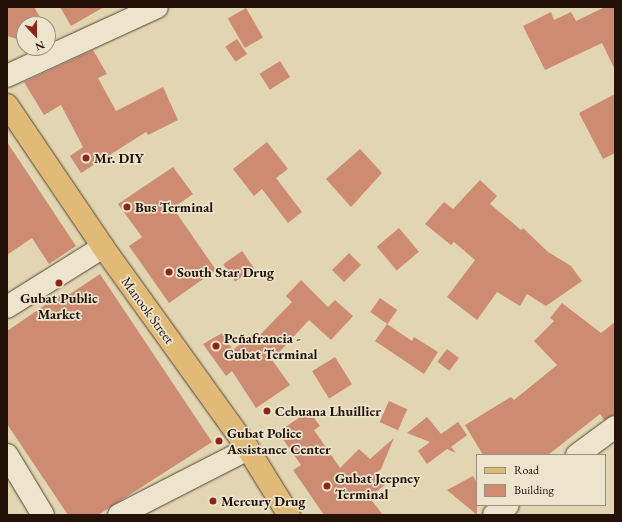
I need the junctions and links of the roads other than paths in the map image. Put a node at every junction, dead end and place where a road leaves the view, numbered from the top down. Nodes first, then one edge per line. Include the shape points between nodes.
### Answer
1 (157, 7) edge
2 (7, 76) edge
3 (7, 105) edge
4 (103, 246) junction
5 (7, 308) edge
6 (615, 427) edge
7 (248, 450) junction
8 (578, 454) edge
9 (7, 455) edge
10 (507, 506) edge
11 (43, 515) edge
12 (119, 515) edge
13 (289, 515) edge
14 (494, 515) edge

1 - 2 street
3 - 4 main road, Manook Street
4 - 5 street
4 - 7 main road, Manook Street
6 - 8 street
7 - 12 street
7 - 13 main road, Manook Street
9 - 11 street
10 - 14 street

